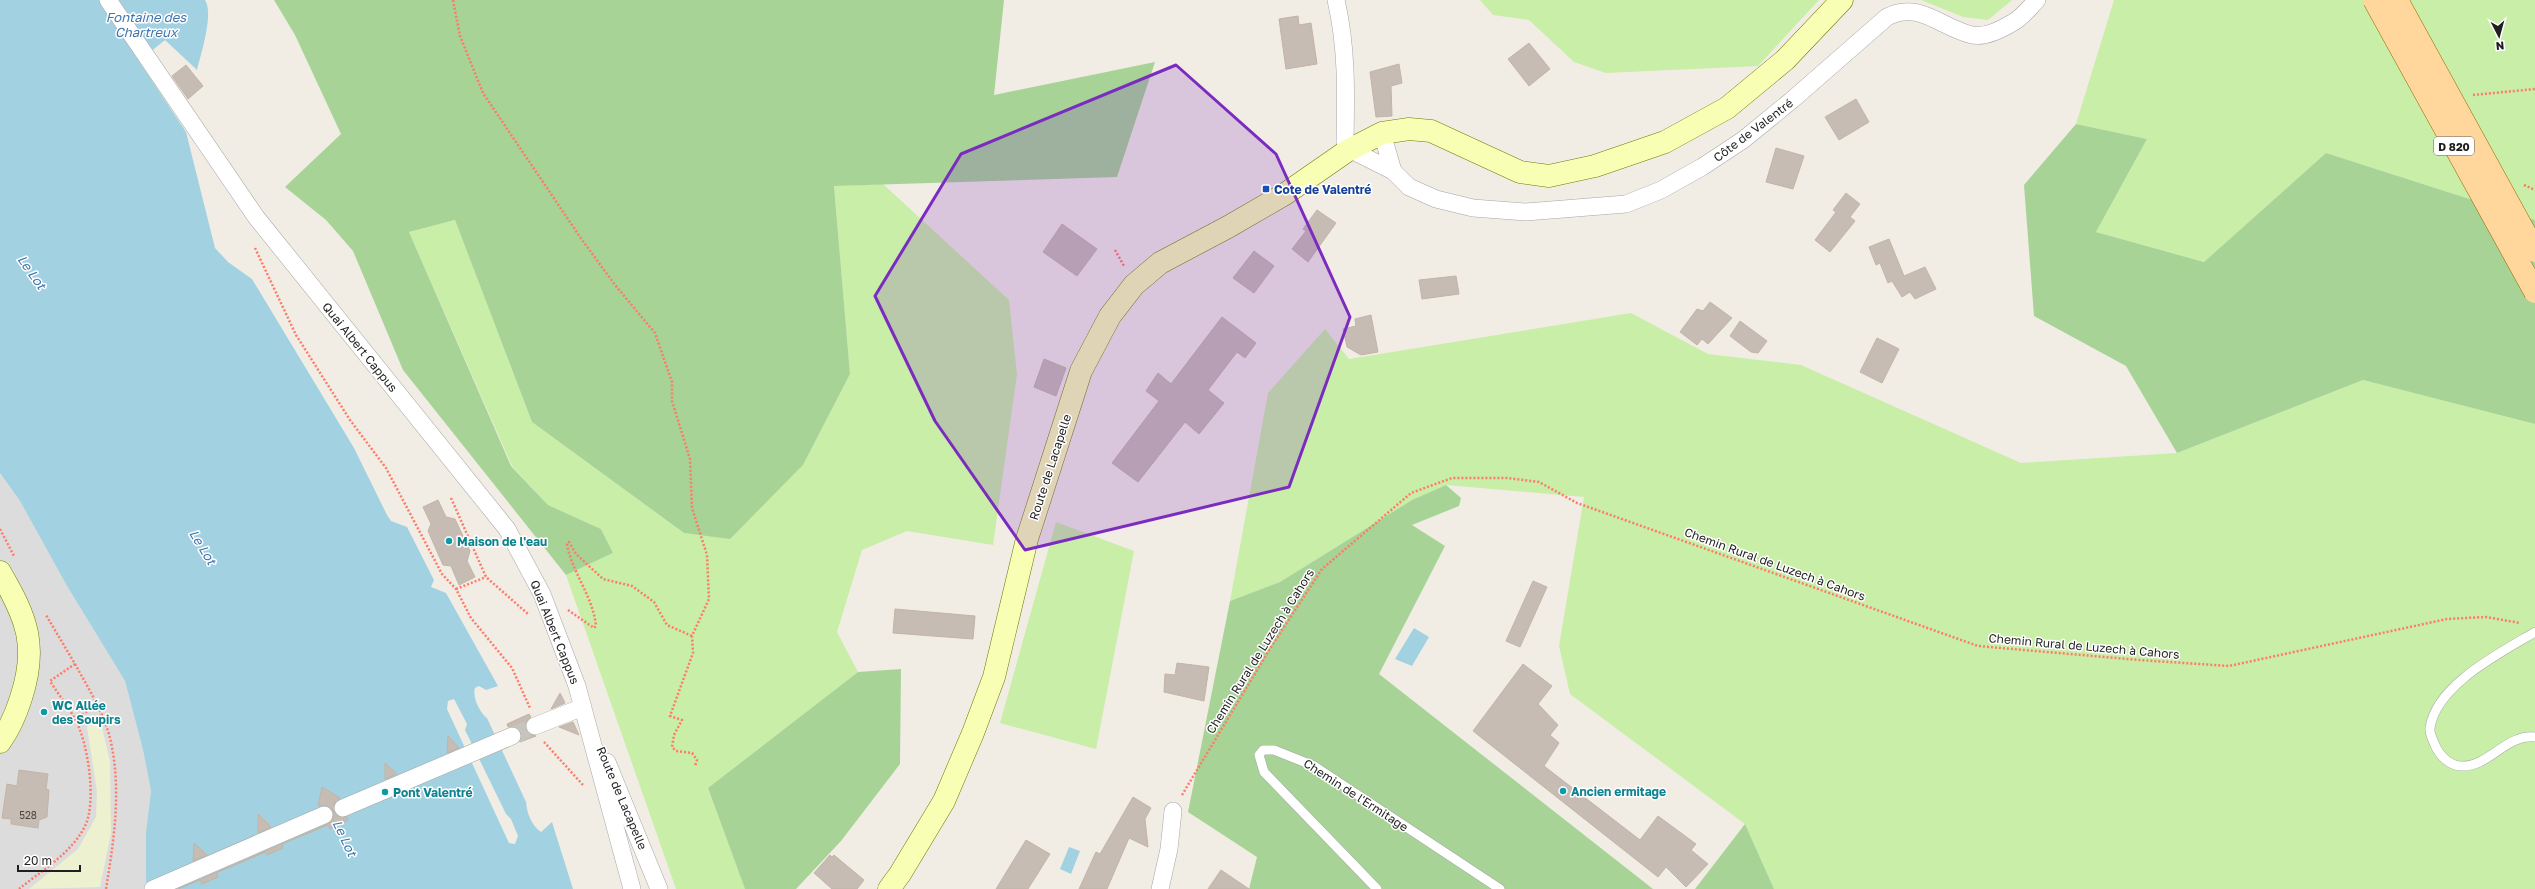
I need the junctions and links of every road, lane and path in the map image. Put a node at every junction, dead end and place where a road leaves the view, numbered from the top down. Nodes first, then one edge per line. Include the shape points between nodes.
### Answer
1 (108, 0) edge
2 (453, 0) edge
3 (1336, 0) edge
4 (1842, 0) edge
5 (2037, 0) edge
6 (2374, 0) edge
7 (2397, 0) edge
8 (1382, 133) junction
9 (1349, 151) junction
10 (1393, 171) junction
11 (254, 244) dead end
12 (1115, 250) dead end
13 (2535, 250) edge
14 (1126, 269) dead end
15 (2535, 292) edge
16 (451, 498) dead end
17 (0, 529) edge
18 (9, 567) edge
19 (486, 577) junction
20 (456, 589) junction
21 (43, 609) dead end
22 (568, 616) dead end
23 (533, 618) dead end
24 (2528, 624) dead end
25 (2535, 632) edge
26 (692, 636) junction
27 (75, 664) junction
28 (97, 703) junction
29 (583, 707) junction
30 (530, 710) dead end
31 (76, 720) junction
32 (535, 726) tunnel mouth
33 (512, 736) tunnel mouth
34 (2535, 737) edge
35 (0, 742) edge
36 (694, 766) dead end
37 (343, 808) dead end
38 (1173, 811) joint
39 (324, 815) dead end
40 (19, 889) edge
41 (106, 889) edge
42 (153, 889) edge
43 (632, 889) edge
44 (660, 889) edge
45 (889, 889) edge
46 (1160, 889) edge
47 (1377, 889) edge
48 (1500, 889) edge

1 - 29 street, Quai Albert Cappus via 256,217 506,529 542,594
2 - 26 path via 460,36 483,93 580,237 615,285 655,332 672,382 672,401 690,459 692,508 707,555 709,599
3 - 9 street via 1346,64 1345,141
4 - 8 street via 1785,60 1727,108 1665,142 1595,166 1549,176 1520,172 1431,131 1409,129
5 - 10 street, Côte de Valentré via 2014,22 1992,33 1973,36 1918,11 1899,11 1887,17 1743,140 1661,190 1626,204 1526,212 1473,208 1436,200 1409,187
6 - 15 main road, D 820, bridge
7 - 13 main road, D 820, bridge
8 - 9 street, Route de Lacapelle
8 - 10 street, Côte de Valentré
9 - 10 street, Côte de Valentré
9 - 45 street, Route de Lacapelle via 1285,194 1160,263 1134,285 1110,316 1081,372 1054,452 1027,539 994,677 973,733 944,801
11 - 20 path via 296,335 350,420 386,468 442,574
12 - 14 path
16 - 19 path
17 - 18 path
18 - 35 street via 25,624 31,658 16,716
19 - 20 path
19 - 23 path
20 - 30 path via 471,618 512,668
21 - 27 path
22 - 26 path via 566,609 594,628 596,626 595,612 570,560 567,544 569,542 576,554 603,579 632,586 654,602 667,625
24 - 38 path, Chemin Rural de Luzech à Cahors via 2486,617 2447,619 2229,666 1978,646 1577,503 1539,482 1508,478 1452,478 1411,494 1322,569 1271,647
25 - 34 lane via 2451,688 2435,709 2429,730 2436,748 2444,759 2459,766 2477,764 2512,741 2527,736
26 - 36 path via 693,653 670,716 682,720 674,735 672,747 676,751 692,753 697,760
27 - 28 path
27 - 31 path via 50,681
28 - 31 path
28 - 41 path via 110,738 115,793 115,836
29 - 32 street
29 - 43 street
29 - 44 street, Route de Lacapelle
31 - 40 path via 82,738 90,785 90,807 86,826 65,851
33 - 37 street
38 - 46 street via 1169,849
39 - 42 street
47 - 48 lane, Chemin de l'Ermitage via 1264,772 1259,755 1263,750 1274,750 1314,766

